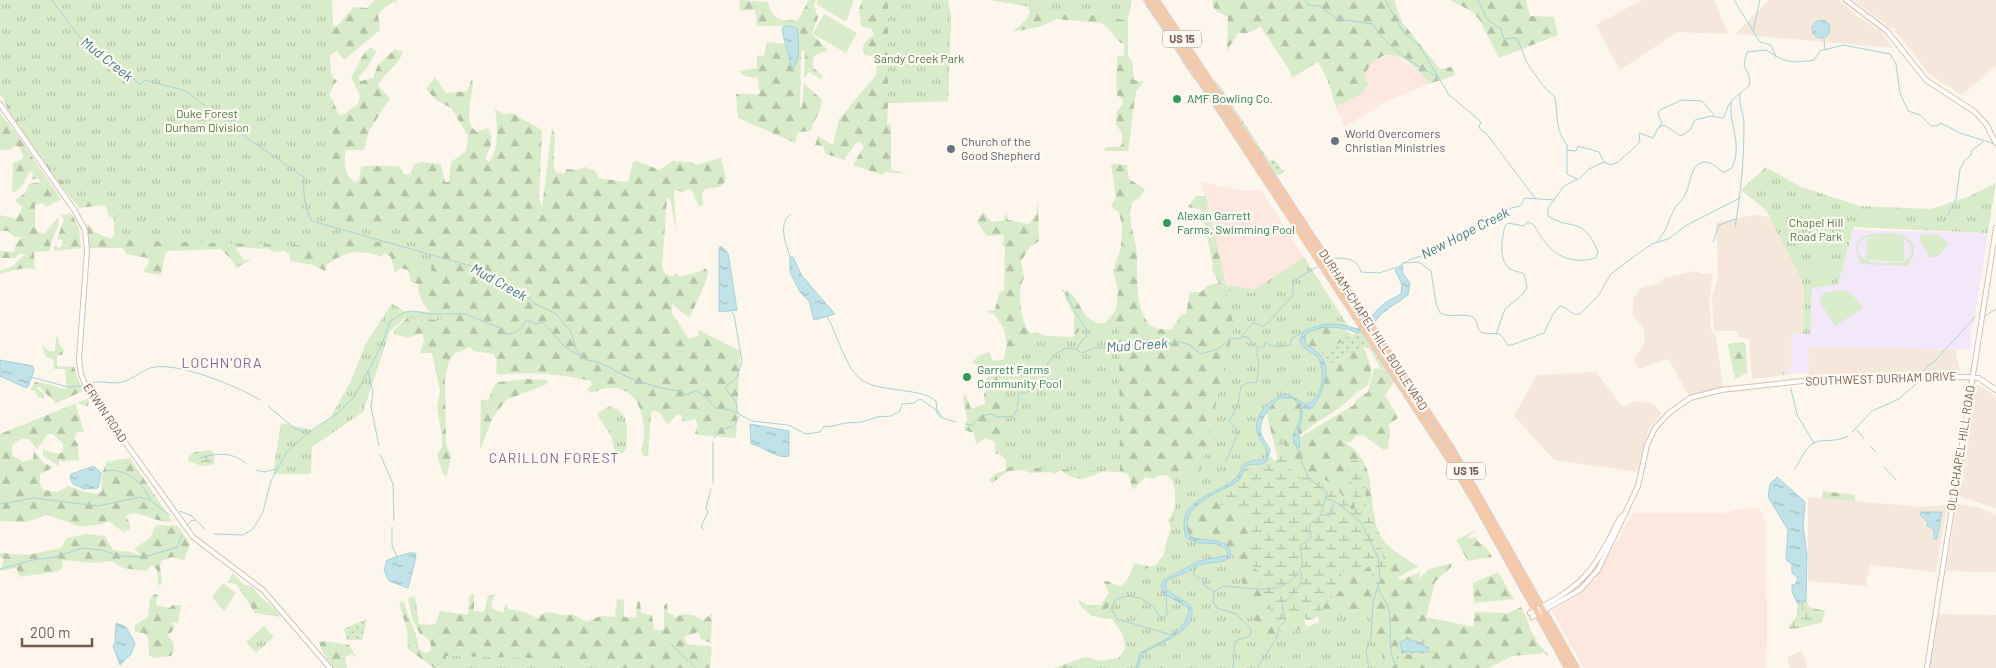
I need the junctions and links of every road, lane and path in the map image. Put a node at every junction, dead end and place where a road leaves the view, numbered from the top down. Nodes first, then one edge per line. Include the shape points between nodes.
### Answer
1 (1148, 0) edge
2 (1156, 0) edge
3 (1846, 0) edge
4 (1184, 54) junction
5 (1207, 78) junction
6 (1202, 82) junction
7 (0, 104) edge
8 (1231, 114) junction
9 (1996, 143) edge
10 (1996, 228) edge
11 (1973, 377) junction
12 (1996, 390) edge
13 (1543, 609) junction
14 (1537, 612) junction
15 (1531, 615) dead end
16 (330, 668) edge
17 (1568, 668) edge
18 (1576, 668) edge
19 (1927, 668) edge

1 - 4 highway, DURHAM-CHAPEL HILL BOULEVARD / US 15
2 - 5 highway, DURHAM-CHAPEL HILL BOULEVARD / US 15
3 - 9 main road via 1886,31 1926,80 1975,112
4 - 5 highway
4 - 6 highway, DURHAM-CHAPEL HILL BOULEVARD / US 15
5 - 8 highway, DURHAM-CHAPEL HILL BOULEVARD / US 15
6 - 8 highway
6 - 14 highway, DURHAM-CHAPEL HILL BOULEVARD / US 15 via 1476,503
7 - 16 main road, ERWIN ROAD via 85,230 87,251 79,359 88,391 193,538 263,590
8 - 13 highway, DURHAM-CHAPEL HILL BOULEVARD / US 15 via 1467,473
10 - 11 main road, OLD CHAPEL HILL ROAD
11 - 12 main road
11 - 13 main road, SOUTHWEST DURHAM DRIVE via 1820,379 1731,388 1695,396 1674,409 1655,428 1647,445 1638,486 1610,548 1591,579 1574,594
11 - 19 main road, OLD CHAPEL HILL ROAD
13 - 14 main road, SOUTHWEST DURHAM DRIVE
13 - 18 highway, DURHAM-CHAPEL HILL BOULEVARD / US 15
14 - 15 main road, SOUTHWEST DURHAM DRIVE
14 - 17 highway, DURHAM-CHAPEL HILL BOULEVARD / US 15

